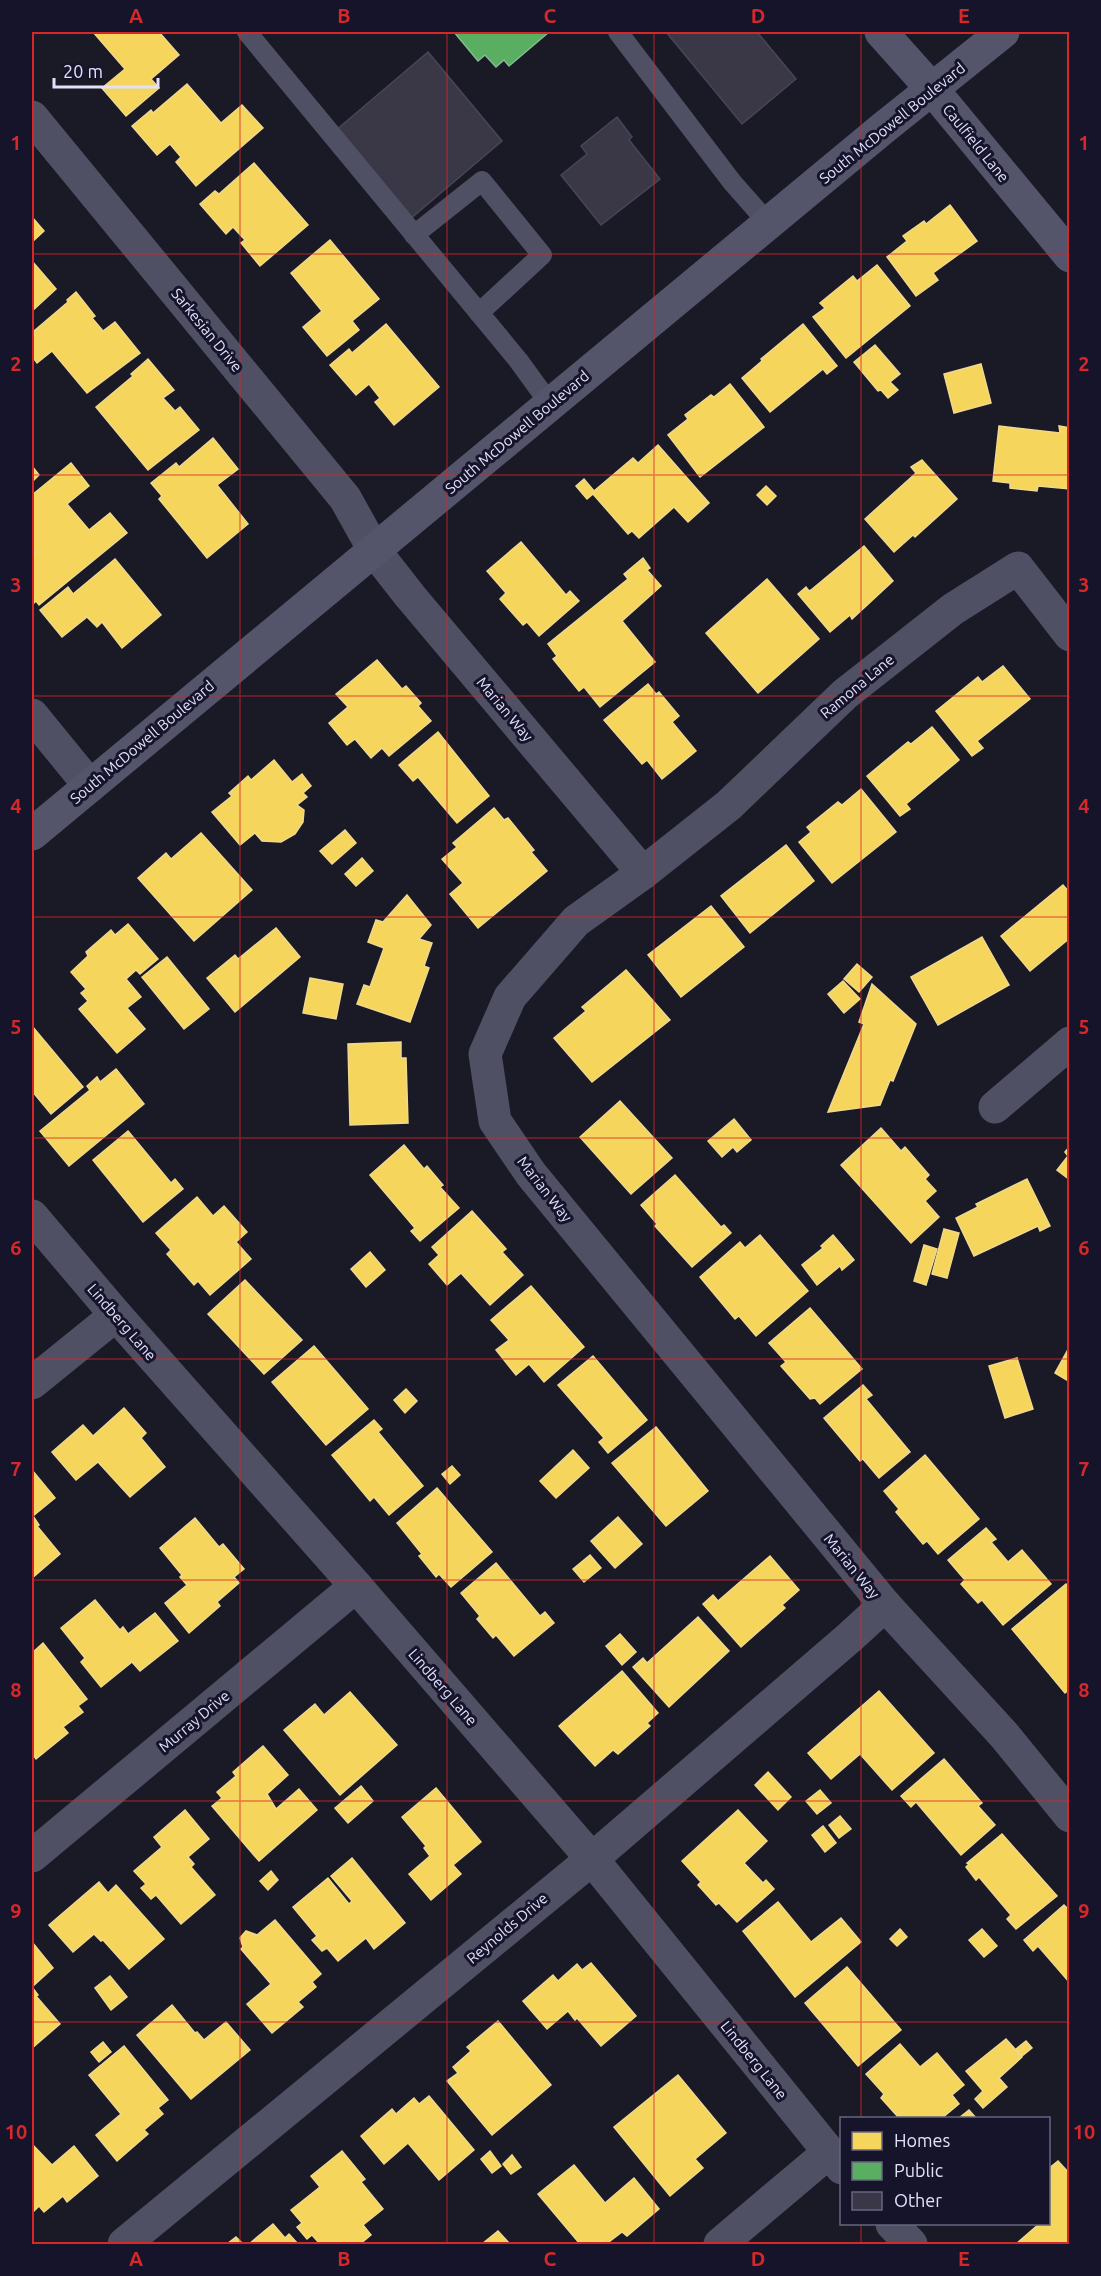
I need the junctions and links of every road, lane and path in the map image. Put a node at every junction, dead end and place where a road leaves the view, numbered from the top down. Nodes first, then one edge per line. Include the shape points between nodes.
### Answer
1 (247, 32) edge
2 (618, 32) edge
3 (881, 32) edge
4 (1003, 32) edge
5 (932, 89) junction
6 (32, 117) edge
7 (768, 223) junction
8 (414, 235) junction
9 (1070, 256) edge
10 (479, 314) junction
11 (550, 404) junction
12 (374, 550) junction
13 (1070, 635) edge
14 (32, 716) edge
15 (90, 786) junction
16 (32, 834) edge
17 (643, 873) junction
18 (1070, 1043) edge
19 (995, 1107) dead end
20 (32, 1216) edge
21 (116, 1315) junction
22 (32, 1383) edge
23 (356, 1586) junction
24 (885, 1605) junction
25 (1070, 1816) edge
26 (32, 1856) edge
27 (592, 1859) junction
28 (835, 2160) edge
29 (894, 2225) edge
30 (124, 2244) edge
31 (720, 2244) edge
32 (911, 2244) edge

1 - 8 lane
2 - 7 lane
3 - 5 main road, Caulfield Lane
4 - 5 main road, South McDowell Boulevard
5 - 7 main road, South McDowell Boulevard
5 - 9 main road, Caulfield Lane
6 - 12 street, Sarkesian Drive via 345,498
7 - 11 main road, South McDowell Boulevard
8 - 10 lane
8 - 10 lane via 482,181 543,255
10 - 11 lane
11 - 12 main road, South McDowell Boulevard
12 - 15 main road, South McDowell Boulevard
12 - 17 street, Marian Way
13 - 17 street, Ramona Lane via 1018,568 954,609 845,694 729,805
14 - 15 street
15 - 16 main road, South McDowell Boulevard
17 - 24 street, Marian Way via 576,921 510,997 485,1054 495,1121 531,1174
18 - 19 street
20 - 21 street, Lindberg Lane
21 - 22 street
21 - 23 street, Lindberg Lane
23 - 26 street, Murray Drive
23 - 27 street, Lindberg Lane
24 - 25 street, Marian Way via 1004,1735
24 - 27 street, Reynolds Drive
27 - 28 street, Lindberg Lane
27 - 30 street, Reynolds Drive
28 - 31 street
29 - 32 street

